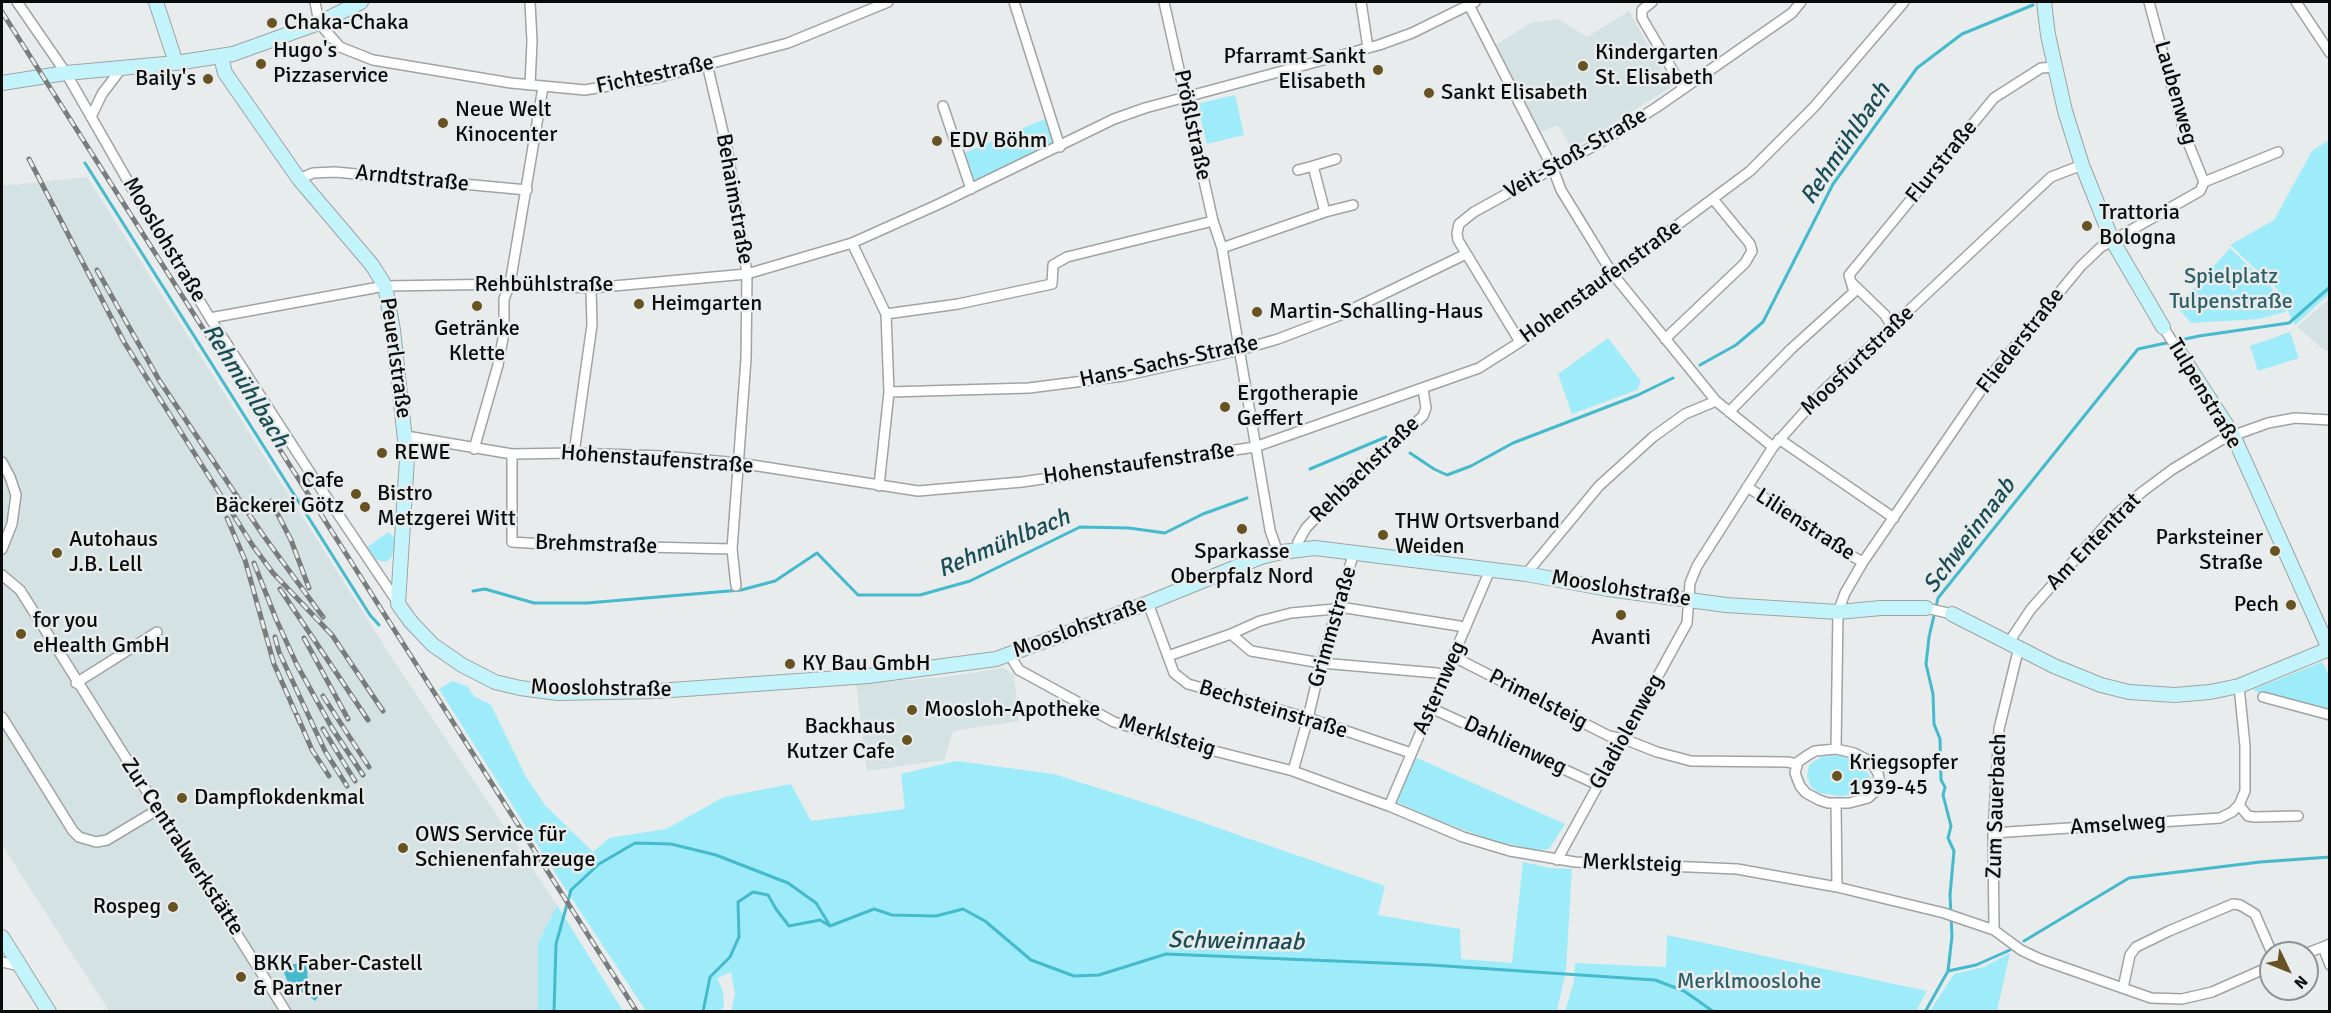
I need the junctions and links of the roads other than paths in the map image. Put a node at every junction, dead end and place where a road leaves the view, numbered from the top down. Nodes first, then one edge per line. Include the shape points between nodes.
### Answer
1 (18, 2) edge
2 (156, 2) edge
3 (315, 2) edge
4 (361, 2) edge
5 (530, 2) edge
6 (882, 2) edge
7 (1014, 2) edge
8 (1164, 2) edge
9 (1361, 2) edge
10 (1652, 2) edge
11 (1801, 2) edge
12 (1904, 2) edge
13 (2044, 2) edge
14 (2149, 2) edge
15 (2296, 2) edge
16 (1472, 3) edge
17 (319, 23) junction
18 (1368, 48) junction
19 (2330, 53) edge
20 (221, 57) junction
21 (176, 63) junction
22 (707, 64) junction
23 (2055, 67) junction
24 (121, 69) junction
25 (66, 74) junction
26 (2, 83) edge
27 (530, 85) junction
28 (543, 87) junction
29 (1683, 88) junction
30 (1186, 96) junction
31 (943, 106) dead end
32 (91, 117) junction
33 (1060, 147) junction
34 (2278, 152) dead end
35 (1336, 159) dead end
36 (2082, 165) junction
37 (1313, 166) junction
38 (1553, 169) junction
39 (1298, 170) dead end
40 (299, 180) junction
41 (2204, 183) junction
42 (971, 189) junction
43 (527, 190) junction
44 (1713, 199) junction
45 (1353, 205) dead end
46 (1325, 212) junction
47 (1213, 221) junction
48 (2112, 240) junction
49 (852, 243) junction
50 (1222, 248) junction
51 (1466, 254) junction
52 (1612, 273) junction
53 (747, 274) junction
54 (1850, 281) junction
55 (510, 284) junction
56 (385, 286) junction
57 (591, 288) junction
58 (886, 314) junction
59 (210, 318) junction
60 (1892, 327) junction
61 (2163, 327) joint
62 (1665, 339) junction
63 (1520, 342) junction
64 (1240, 350) junction
65 (2180, 352) joint
66 (1423, 389) junction
67 (889, 392) junction
68 (1716, 401) junction
69 (1729, 412) junction
70 (2330, 420) edge
71 (2233, 435) junction
72 (406, 436) junction
73 (1776, 443) junction
74 (1255, 447) junction
75 (474, 449) junction
76 (574, 453) junction
77 (512, 454) junction
78 (2, 462) edge
79 (739, 463) junction
80 (879, 486) junction
81 (1747, 487) junction
82 (1893, 518) junction
83 (2, 549) edge
84 (732, 549) junction
85 (1299, 550) junction
86 (1354, 552) junction
87 (1278, 553) junction
88 (1863, 562) junction
89 (1491, 570) junction
90 (1526, 574) junction
91 (2, 575) edge
92 (736, 586) dead end
93 (1689, 601) junction
94 (1148, 603) junction
95 (398, 604) junction
96 (1926, 608) joint
97 (1337, 610) junction
98 (1838, 612) junction
99 (1952, 614) joint
100 (1465, 629) junction
101 (157, 632) dead end
102 (1231, 634) junction
103 (2014, 644) junction
104 (2329, 649) edge
105 (1009, 654) junction
106 (1168, 656) junction
107 (1454, 657) junction
108 (1321, 663) junction
109 (1444, 677) junction
110 (76, 683) junction
111 (2239, 686) junction
112 (2262, 698) dead end
113 (1431, 708) junction
114 (2330, 715) edge
115 (2, 717) edge
116 (1308, 718) junction
117 (1624, 739) junction
118 (1836, 749) junction
119 (1411, 753) junction
120 (1797, 764) junction
121 (1293, 771) junction
122 (1598, 785) junction
123 (1836, 803) junction
124 (2239, 805) junction
125 (1389, 806) junction
126 (157, 810) junction
127 (2298, 816) dead end
128 (1993, 833) junction
129 (1557, 860) junction
130 (1837, 887) junction
131 (1994, 930) junction
132 (2, 937) edge
133 (2267, 941) edge
134 (2326, 946) edge
135 (2, 962) edge
136 (2330, 965) edge
137 (20, 966) junction
138 (2259, 971) edge
139 (2123, 988) junction
140 (49, 1011) edge
141 (286, 1011) edge

1 - 25 street, Mooslohstraße
2 - 21 street
3 - 17 street
4 - 17 street
5 - 27 street
6 - 22 street, Fichtestraße via 788,43
7 - 33 street
8 - 30 street, Prößlstraße
9 - 18 street
10 - 29 street via 1642,10 1641,18
11 - 29 street, Veit-Stoß-Straße via 1792,13
12 - 44 street, Hohenstaufenstraße via 1814,106 1750,171
13 - 23 street, Tulpenstraße
14 - 41 street, Laubenweg via 2185,135
15 - 19 street
16 - 18 street, Rehbühlstraße via 1412,33
16 - 38 street
17 - 20 street
17 - 27 street, Fichtestraße via 340,47 373,60
18 - 30 street, Rehbühlstraße
20 - 21 street
20 - 40 street, Peuerlstraße via 225,73
21 - 24 street
22 - 28 street, Fichtestraße via 585,90
22 - 53 street, Behaimstraße via 728,153
23 - 36 street, Tulpenstraße
23 - 54 street, Flurstraße via 2041,68 1994,98 1855,266 1849,274
24 - 25 street
24 - 32 street
25 - 26 street
25 - 32 street, Mooslohstraße
27 - 28 street, Fichtestraße
28 - 43 street
29 - 38 street, Veit-Stoß-Straße
30 - 33 street, Rehbühlstraße via 1114,119
30 - 47 street, Prößlstraße
31 - 42 street
32 - 59 street, Mooslohstraße
33 - 42 street, Rehbühlstraße
34 - 41 street, Fliederstraße
35 - 37 street
36 - 48 street, Tulpenstraße
36 - 60 street, Moosfurtstraße via 2051,177
37 - 39 street
37 - 46 street
38 - 51 street, Veit-Stoß-Straße via 1465,218 1456,233
38 - 52 street via 1561,190
40 - 43 street, Arndtstraße via 313,173 335,171
40 - 56 street, Peuerlstraße via 372,265
41 - 48 street, Fliederstraße via 2200,191
42 - 49 street, Rehbühlstraße
43 - 55 street
44 - 52 street, Hohenstaufenstraße
44 - 62 street via 1752,251 1745,263
45 - 46 street
46 - 50 street
47 - 50 street, Prößlstraße
47 - 58 street via 1067,257 1053,265 1052,284
48 - 61 street, Tulpenstraße
48 - 82 street, Fliederstraße via 2081,266 1992,374
49 - 53 street, Rehbühlstraße
49 - 58 street
50 - 64 street, Prößlstraße
51 - 63 street, Veit-Stoß-Straße
51 - 64 street, Hans-Sachs-Straße via 1338,316
52 - 62 street
52 - 63 street, Hohenstaufenstraße
53 - 57 street, Rehbühlstraße
53 - 79 street, Behaimstraße
54 - 60 street
54 - 69 street, Flurstraße via 1854,292
55 - 56 street, Rehbühlstraße
55 - 57 street, Rehbühlstraße
55 - 75 street via 504,299 504,333 498,364
56 - 59 street, Rehbühlstraße
56 - 72 street, Peuerlstraße
57 - 76 street via 592,326
58 - 67 street
59 - 95 street, Mooslohstraße
60 - 73 street, Moosfurtstraße via 1823,391
61 - 65 street, Tulpenstraße
62 - 68 street
63 - 66 street, Hohenstaufenstraße via 1479,368
64 - 67 street, Hans-Sachs-Straße via 1123,376 1029,388
64 - 74 street, Prößlstraße
65 - 71 street, Tulpenstraße
66 - 74 street, Hohenstaufenstraße
66 - 85 street, Rehbachstraße via 1424,416 1306,528
67 - 80 street
68 - 69 street
68 - 90 street via 1685,414 1653,437 1599,486
69 - 73 street
70 - 71 street, Am Ententrat via 2295,418
71 - 103 street, Am Ententrat via 2173,469 2111,519 2037,602
71 - 104 street, Tulpenstraße
72 - 75 street, Hohenstaufenstraße
72 - 95 street, Peuerlstraße
73 - 81 street, Moosfurtstraße
73 - 82 street
74 - 80 street, Hohenstaufenstraße via 1022,482 918,491
74 - 87 street, Prößlstraße
75 - 77 street, Hohenstaufenstraße
76 - 77 street, Hohenstaufenstraße
76 - 79 street, Hohenstaufenstraße
77 - 84 street, Brehmstraße via 512,542
78 - 83 street via 16,495 12,524
79 - 80 street, Hohenstaufenstraße
79 - 84 street, Behaimstraße
81 - 88 street, Lilienstraße
81 - 93 street, Moosfurtstraße via 1697,566 1689,583
82 - 88 street, Fliederstraße
84 - 92 street, Behaimstraße
85 - 86 street, Mooslohstraße
85 - 87 street, Mooslohstraße
86 - 89 street, Mooslohstraße
86 - 97 street, Grimmstraße
87 - 94 street, Mooslohstraße
88 - 98 street, Fliederstraße
89 - 90 street, Mooslohstraße
89 - 100 street, Asternweg
90 - 93 street, Mooslohstraße
91 - 110 street, Zur Centralwerkstätte via 20,590
93 - 98 street, Mooslohstraße
93 - 117 street, Gladiolenweg via 1687,623
94 - 105 street, Mooslohstraße
94 - 106 street, Bechsteinstraße
95 - 105 street, Mooslohstraße via 433,645 475,673 495,682 558,693 777,684 931,668
96 - 98 street, Mooslohstraße
96 - 99 street, Mooslohstraße
97 - 100 street via 1346,608
97 - 102 street via 1291,613
97 - 108 street, Grimmstraße
98 - 118 street
99 - 103 street, Mooslohstraße
100 - 107 street, Asternweg
101 - 110 street
102 - 106 street
102 - 108 street via 1251,651
103 - 111 street, Mooslohstraße via 2063,670 2128,692 2175,695
103 - 128 street, Zum Sauerbach via 1999,729
104 - 111 street, Mooslohstraße
105 - 121 street, Merklsteig via 1019,670 1114,722
106 - 116 street, Bechsteinstraße via 1174,673 1188,684
107 - 109 street, Asternweg
107 - 117 street, Primelsteig via 1609,736
108 - 109 street via 1437,673
108 - 116 street, Grimmstraße
109 - 113 street, Asternweg
110 - 126 street, Zur Centralwerkstätte
111 - 124 street via 2245,791
112 - 114 street
113 - 119 street, Asternweg
113 - 122 street, Dahlienweg
115 - 126 street via 79,837 96,842 107,840
116 - 119 street, Bechsteinstraße
116 - 121 street, Grimmstraße
117 - 120 street, Primelsteig via 1691,761
117 - 122 street, Gladiolenweg
118 - 120 street via 1815,751
118 - 123 street via 1870,762 1880,783 1868,798
119 - 125 street, Asternweg
120 - 123 street via 1795,773 1806,793
121 - 125 street, Merklsteig
122 - 129 street, Gladiolenweg
123 - 130 street
124 - 127 street via 2248,816
124 - 128 street, Amselweg via 2220,818
125 - 129 street, Merklsteig via 1487,845
126 - 141 street, Zur Centralwerkstätte
128 - 131 street, Zum Sauerbach
129 - 130 street, Merklsteig via 1714,866
130 - 131 street, Merklsteig via 1944,913
131 - 139 street, Merklsteig via 2040,959
132 - 137 street
133 - 139 street via 2255,914 2234,904 2136,947 2130,954
134 - 136 street
135 - 137 street
137 - 140 street
138 - 139 street, Merklsteig via 2212,992 2182,999 2151,998

